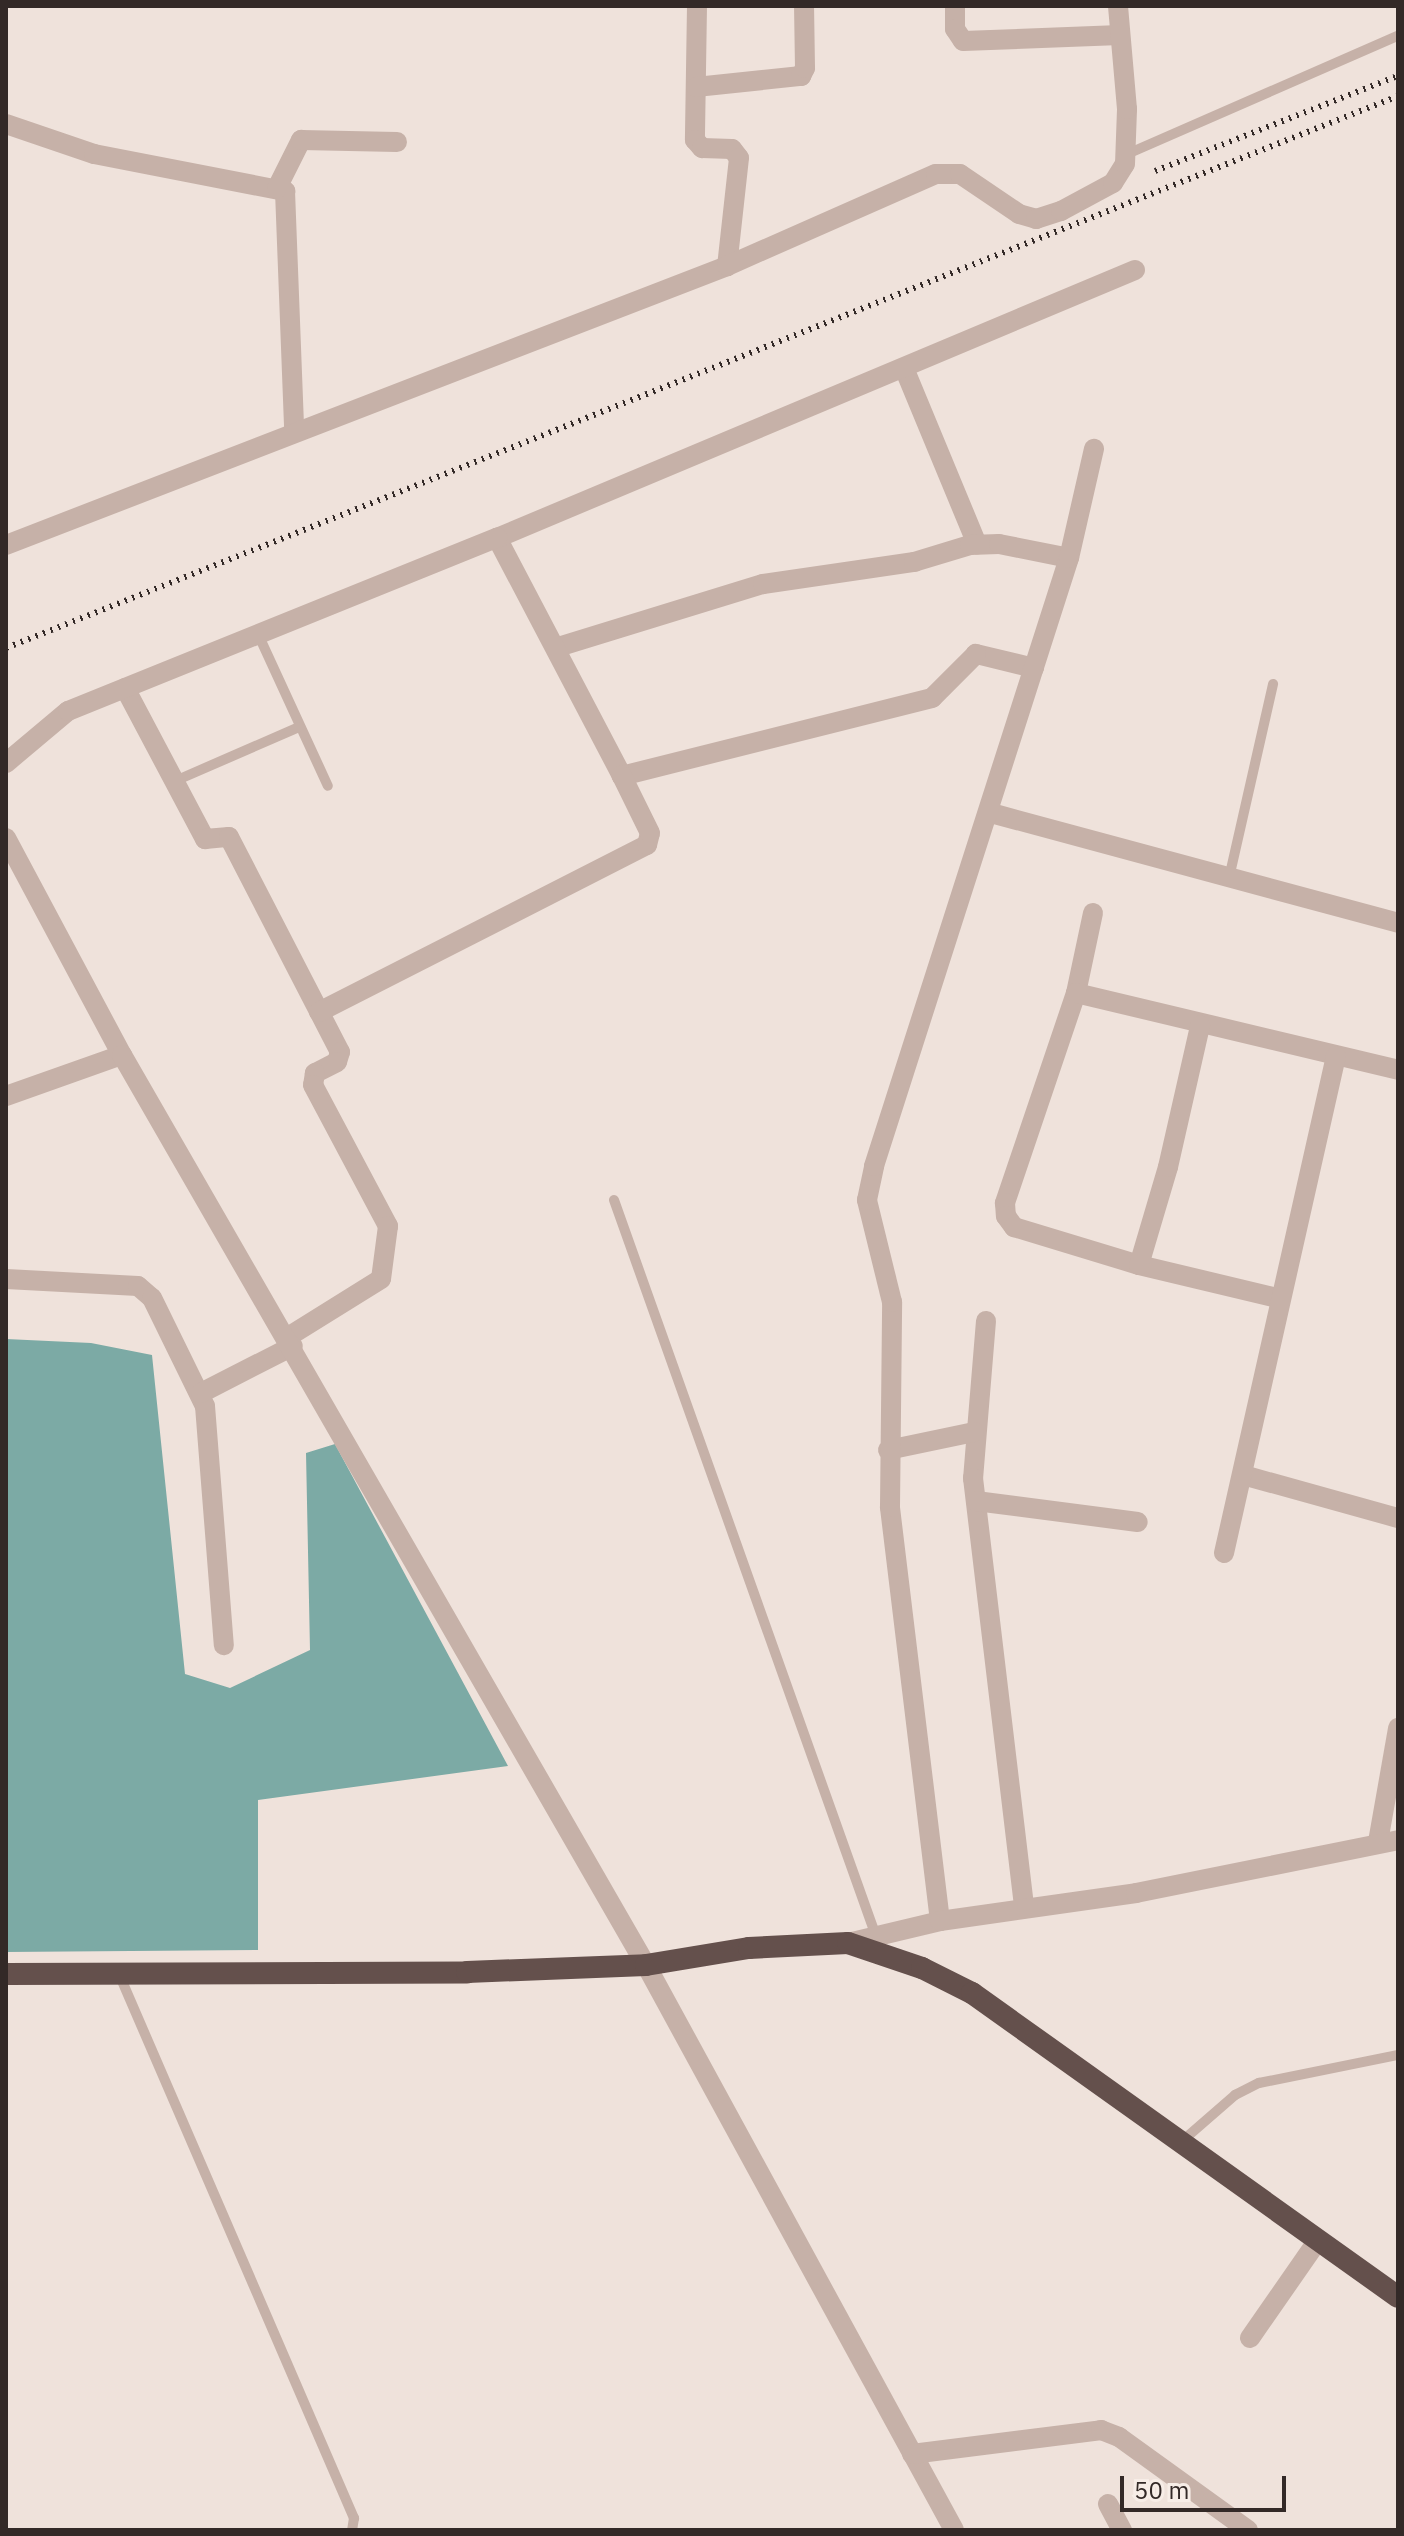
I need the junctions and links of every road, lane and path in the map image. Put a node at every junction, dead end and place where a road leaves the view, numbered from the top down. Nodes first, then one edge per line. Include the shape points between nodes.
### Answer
1 (697, 6) edge
2 (804, 6) edge
3 (955, 6) edge
4 (1118, 6) edge
5 (1120, 35) junction
6 (1398, 36) edge
7 (696, 87) junction
8 (6, 124) edge
9 (397, 142) dead end
10 (1125, 155) junction
11 (277, 188) junction
12 (727, 266) junction
13 (1135, 270) dead end
14 (904, 368) junction
15 (294, 430) junction
16 (1094, 449) dead end
17 (497, 538) junction
18 (977, 544) junction
19 (6, 545) edge
20 (1069, 558) junction
21 (258, 634) junction
22 (558, 647) junction
23 (1034, 668) junction
24 (1273, 684) dead end
25 (125, 688) junction
26 (299, 727) junction
27 (6, 763) edge
28 (622, 776) junction
29 (175, 781) junction
30 (328, 786) dead end
31 (991, 813) junction
32 (6, 838) edge
33 (1229, 878) junction
34 (1093, 913) dead end
35 (1398, 923) edge
36 (1076, 993) junction
37 (319, 1012) junction
38 (1200, 1026) junction
39 (122, 1055) junction
40 (1336, 1056) junction
41 (1398, 1070) edge
42 (6, 1096) edge
43 (614, 1200) dead end
44 (1139, 1265) junction
45 (6, 1279) edge
46 (1278, 1298) junction
47 (986, 1321) dead end
48 (290, 1341) junction
49 (201, 1393) junction
50 (974, 1432) junction
51 (888, 1450) junction
52 (1243, 1475) junction
53 (976, 1501) junction
54 (1398, 1518) edge
55 (1138, 1522) dead end
56 (1224, 1553) dead end
57 (224, 1645) dead end
58 (1398, 1728) edge
59 (1388, 1841) edge
60 (1024, 1906) junction
61 (940, 1921) junction
62 (876, 1936) junction
63 (848, 1943) junction
64 (646, 1965) junction
65 (6, 1974) edge
66 (119, 1974) junction
67 (1398, 2055) edge
68 (1181, 2142) junction
69 (1318, 2240) junction
70 (1395, 2290) edge
71 (1250, 2338) dead end
72 (912, 2454) junction
73 (1108, 2504) dead end
74 (1243, 2528) edge
75 (352, 2530) edge
76 (954, 2530) edge
77 (1122, 2530) edge

1 - 7 street
2 - 7 street via 801,76
3 - 5 street via 955,29 963,41
4 - 5 street
5 - 10 street
6 - 10 lane
7 - 12 street via 698,145 732,149 739,158
8 - 11 street via 94,154
9 - 11 street via 301,140
10 - 12 street via 1121,175 1113,183 1048,217 1019,214 960,174 947,172
11 - 15 street via 290,198 287,333
12 - 15 street
13 - 14 street
14 - 17 street
14 - 18 street
15 - 19 street
16 - 20 street
17 - 21 street
17 - 22 street
18 - 20 street
18 - 22 street via 914,562 763,584
20 - 23 street
21 - 25 street
21 - 26 lane
22 - 28 street
23 - 28 street via 976,654 932,698
23 - 31 street
24 - 33 lane
25 - 27 street via 52,720
25 - 29 street
26 - 29 lane
26 - 30 lane
28 - 37 street via 650,833 647,845
29 - 37 street via 205,839 229,837
31 - 33 street
31 - 51 street via 867,1200 892,1302
32 - 39 street
33 - 35 street
34 - 36 street
36 - 38 street
36 - 44 street via 1005,1203 1006,1216 1014,1227
37 - 48 street via 340,1058 315,1073 313,1085 389,1233 381,1279
38 - 40 street
38 - 44 street
39 - 42 street
39 - 48 street
40 - 41 street
40 - 46 street
43 - 62 lane
44 - 46 street
45 - 49 street via 138,1286 152,1298
46 - 52 street
47 - 50 street
48 - 49 street
48 - 64 street
49 - 57 street
50 - 51 street
50 - 53 street
51 - 61 street
52 - 54 street
52 - 56 street
53 - 55 street
53 - 60 street
58 - 59 street
59 - 60 street via 1136,1893
60 - 61 street
61 - 62 street
62 - 63 street
63 - 64 highway via 749,1948
63 - 68 highway via 922,1968 972,1993
64 - 66 highway
64 - 72 street
65 - 66 highway
66 - 75 lane via 354,2518
67 - 68 lane via 1259,2083 1235,2095
68 - 69 highway
69 - 70 highway
69 - 71 street
72 - 74 street via 1101,2430 1119,2437
72 - 76 street
73 - 77 street

